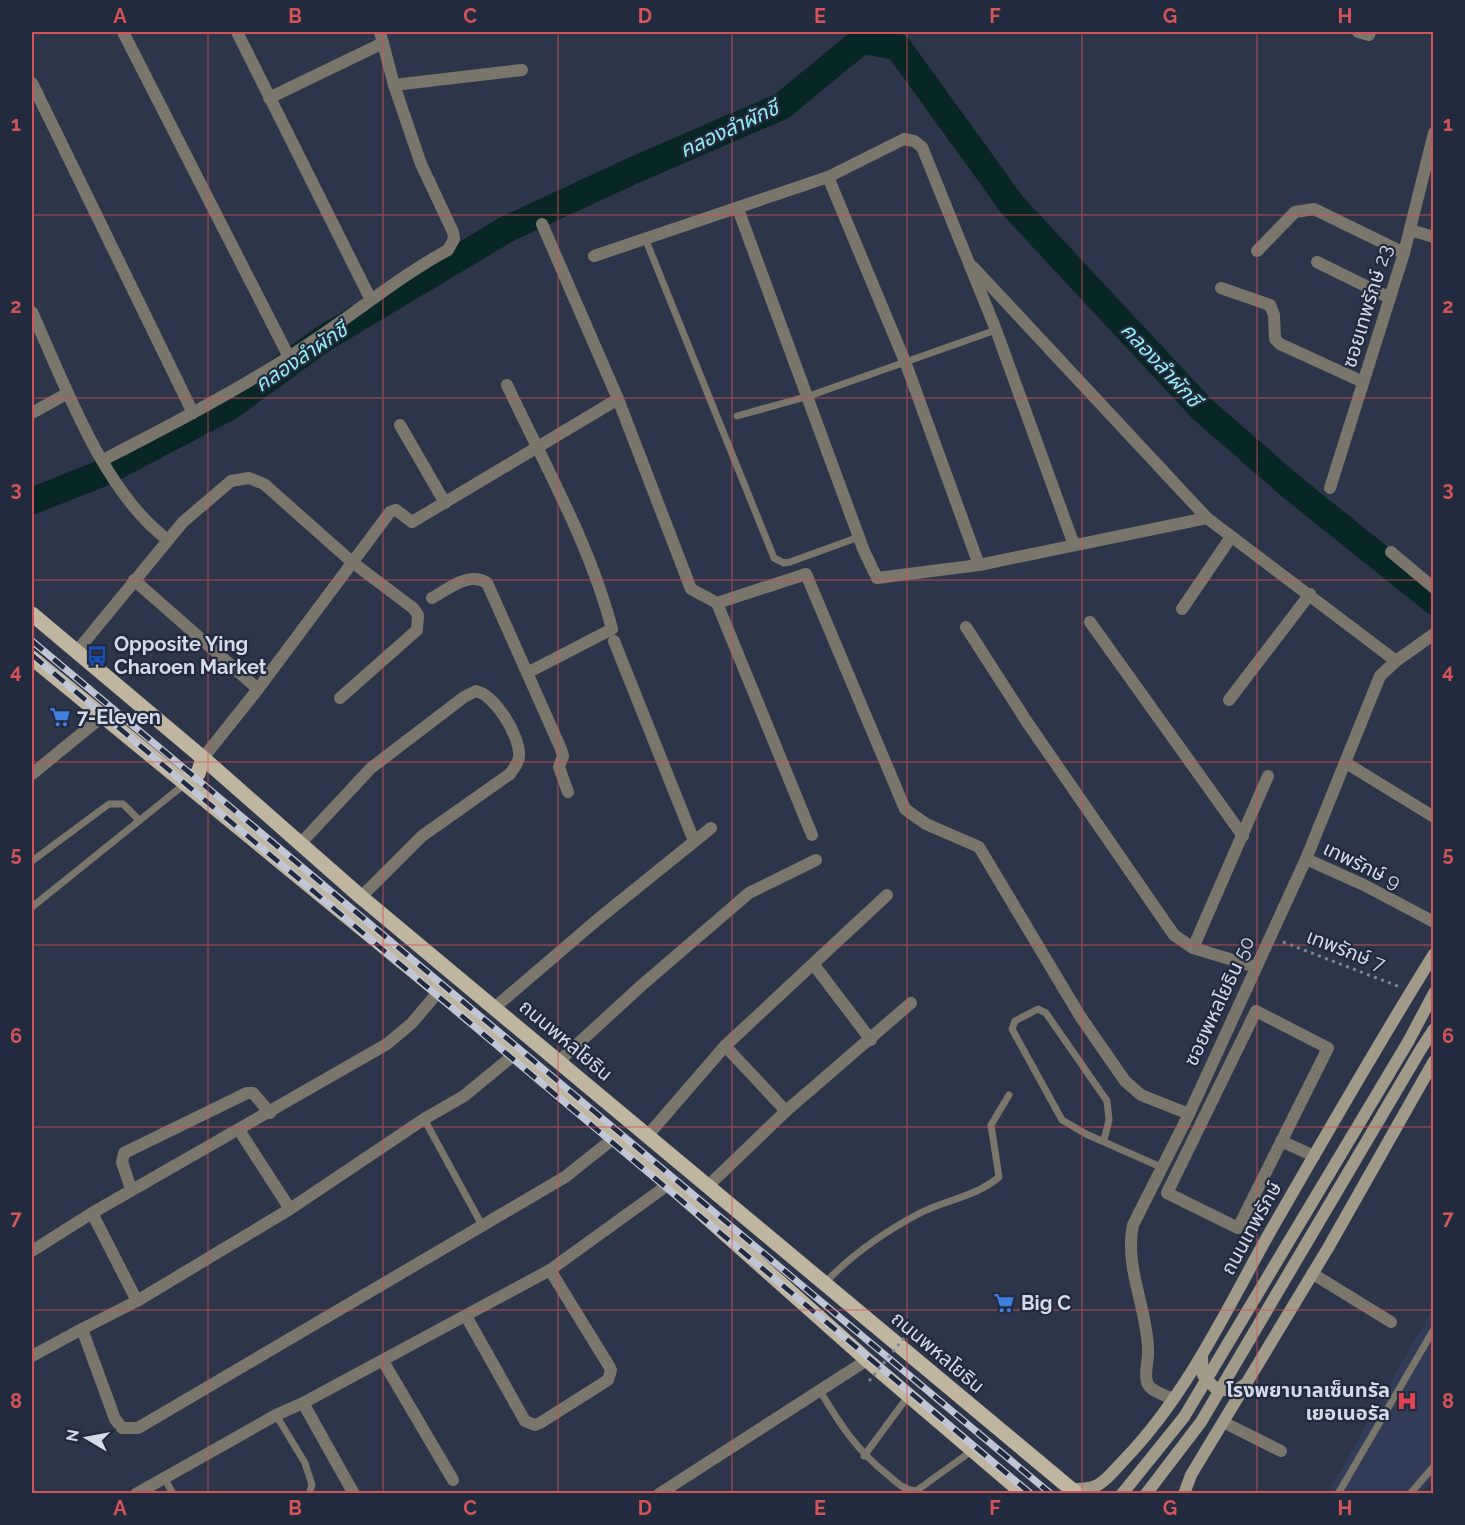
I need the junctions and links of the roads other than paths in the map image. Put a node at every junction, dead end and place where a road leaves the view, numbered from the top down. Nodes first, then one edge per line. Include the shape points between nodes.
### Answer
1 (123, 32) edge
2 (237, 32) edge
3 (1358, 32) edge
4 (1370, 32) edge
5 (382, 37) edge
6 (522, 70) dead end
7 (32, 83) edge
8 (394, 85) junction
9 (269, 98) junction
10 (1434, 133) edge
11 (828, 177) junction
12 (738, 209) junction
13 (542, 224) dead end
14 (1410, 230) junction
15 (1434, 237) edge
16 (645, 238) junction
17 (1257, 251) dead end
18 (1404, 253) junction
19 (594, 256) dead end
20 (968, 262) junction
21 (1317, 262) dead end
22 (1221, 288) dead end
23 (370, 298) junction
24 (1390, 298) junction
25 (32, 312) edge
26 (996, 330) junction
27 (289, 357) junction
28 (906, 364) junction
29 (1363, 382) junction
30 (507, 385) dead end
31 (68, 393) junction
32 (809, 396) junction
33 (618, 399) junction
34 (32, 412) edge
35 (193, 413) junction
36 (736, 416) dead end
37 (400, 424) dead end
38 (536, 447) junction
39 (104, 462) junction
40 (1330, 488) dead end
41 (445, 503) junction
42 (1207, 518) junction
43 (859, 537) junction
44 (1231, 537) junction
45 (168, 540) junction
46 (1074, 545) junction
47 (1391, 552) dead end
48 (352, 562) junction
49 (979, 565) junction
50 (134, 580) junction
51 (1434, 588) edge
52 (1310, 594) junction
53 (432, 598) dead end
54 (717, 603) junction
55 (1182, 609) dead end
56 (32, 614) edge
57 (1090, 622) dead end
58 (966, 627) dead end
59 (1434, 634) edge
60 (614, 641) dead end
61 (77, 651) junction
62 (32, 658) edge
63 (1396, 661) junction
64 (527, 673) junction
65 (258, 689) junction
66 (340, 698) dead end
67 (1229, 700) dead end
68 (103, 716) junction
69 (203, 758) junction
70 (1346, 763) junction
71 (32, 774) edge
72 (1268, 776) dead end
73 (184, 781) junction
74 (568, 792) dead end
75 (1434, 817) edge
76 (139, 820) junction
77 (711, 828) dead end
78 (812, 835) dead end
79 (1243, 836) junction
80 (694, 841) junction
81 (300, 844) junction
82 (1306, 859) junction
83 (816, 860) dead end
84 (32, 861) edge
85 (359, 895) junction
86 (887, 895) dead end
87 (32, 906) edge
88 (345, 914) junction
89 (1434, 921) edge
90 (1193, 948) junction
91 (1434, 954) edge
92 (814, 965) junction
93 (1256, 967) junction
94 (439, 991) junction
95 (1434, 993) edge
96 (911, 1003) dead end
97 (494, 1008) junction
98 (1434, 1029) edge
99 (871, 1040) junction
100 (725, 1046) junction
101 (515, 1054) junction
102 (1434, 1061) edge
103 (558, 1062) junction
104 (1009, 1095) dead end
105 (786, 1111) junction
106 (270, 1113) junction
107 (1189, 1114) junction
108 (424, 1119) junction
109 (239, 1130) junction
110 (648, 1135) junction
111 (614, 1138) junction
112 (1104, 1140) junction
113 (1281, 1141) junction
114 (1314, 1156) junction
115 (1163, 1168) junction
116 (669, 1184) junction
117 (709, 1185) junction
118 (131, 1189) junction
119 (290, 1209) junction
120 (92, 1213) junction
121 (482, 1225) junction
122 (32, 1251) edge
123 (550, 1269) junction
124 (1313, 1274) junction
125 (824, 1284) junction
126 (137, 1301) junction
127 (466, 1316) junction
128 (1391, 1322) dead end
129 (82, 1329) junction
130 (1434, 1329) edge
131 (1204, 1351) junction
132 (32, 1356) edge
133 (867, 1360) junction
134 (383, 1361) junction
135 (1250, 1380) junction
136 (819, 1389) junction
137 (909, 1395) junction
138 (1173, 1399) junction
139 (303, 1403) junction
140 (276, 1415) junction
141 (1223, 1422) junction
142 (973, 1449) junction
143 (1281, 1451) dead end
144 (864, 1456) junction
145 (1434, 1466) edge
146 (165, 1479) junction
147 (453, 1480) dead end
148 (1074, 1491) edge
149 (136, 1494) edge
150 (172, 1494) edge
151 (309, 1494) edge
152 (354, 1494) edge
153 (659, 1494) edge
154 (1024, 1494) edge
155 (1122, 1494) edge
156 (1146, 1494) edge
157 (1184, 1494) edge
158 (1338, 1494) edge
159 (1410, 1494) edge

1 - 27 street
2 - 9 street
3 - 4 street
5 - 8 street
5 - 9 street
6 - 8 street
7 - 35 street
8 - 23 street via 421,164 454,239 448,250
9 - 23 street
10 - 14 street, ซอยเทพรักษ์ 23
11 - 12 street
11 - 20 street via 904,140 914,141 922,147
11 - 28 street
12 - 16 street
12 - 32 street
13 - 33 street
14 - 15 street
14 - 18 street, ซอยเทพรักษ์ 23
16 - 19 street
16 - 43 lane via 774,558 790,562
17 - 18 street via 1295,212 1314,209
18 - 24 street, ซอยเทพรักษ์ 23
20 - 26 street
20 - 42 street
21 - 24 street
22 - 29 street via 1270,305 1275,339 1281,344
23 - 27 street
24 - 29 street, ซอยเทพรักษ์ 23
25 - 31 street
26 - 28 lane
26 - 46 street
27 - 35 street
28 - 32 lane
28 - 49 street
29 - 40 street, ซอยเทพรักษ์ 23
30 - 38 street
31 - 34 street
31 - 39 street
32 - 36 lane
32 - 43 street
33 - 38 street
33 - 54 street via 689,585 694,592
35 - 39 street
37 - 41 street
38 - 41 street
38 - 64 street via 580,541 612,629
39 - 45 street via 150,526
41 - 48 street via 412,522 396,510 390,512
42 - 44 street
42 - 46 street
43 - 49 street via 875,576 880,579
44 - 52 street
44 - 55 street
45 - 48 street via 231,481 249,478 264,484
45 - 50 street
46 - 49 street
47 - 51 street
48 - 65 street
48 - 66 street via 413,608 419,620 417,630
50 - 61 street
50 - 65 street
52 - 63 street
52 - 67 street
53 - 64 street via 465,580 474,578 487,583
54 - 78 street
54 - 107 street via 806,574 905,809 926,824 978,847 1080,1016 1125,1081 1142,1095
56 - 61 main road, ถนนพหลโยธิน
57 - 79 street
58 - 90 street via 1174,935
59 - 63 street, ซอยพหลโยธิน 50
60 - 80 street
61 - 69 main road, ถนนพหลโยธิน
62 - 68 main road
63 - 70 street, ซอยพหลโยธิน 50 via 1380,676
64 - 74 street via 561,749 559,767
65 - 69 street
68 - 71 street
68 - 73 main road
69 - 73 main road via 198,774
69 - 81 main road, ถนนพหลโยธิน
70 - 75 street
70 - 82 street, ซอยพหลโยธิน 50
72 - 79 street
73 - 76 lane
73 - 88 main road
76 - 84 lane via 123,804 109,804
76 - 87 lane
77 - 80 street
79 - 90 street
80 - 97 street
81 - 85 main road, ถนนพหลโยธิน
81 - 85 street via 371,768 464,697 476,691 487,695 516,736 517,765 510,774 422,836
82 - 89 street, เทพรักษ์ 9
82 - 93 street, ซอยพหลโยธิน 50
83 - 103 street via 749,893
85 - 88 main road
85 - 97 main road, ถนนพหลโยธิน
86 - 92 street
88 - 94 main road
90 - 93 street
91 - 114 main road, ถนนเทพรักษ์
92 - 99 street
92 - 100 street
93 - 107 street, ซอยพหลโยธิน 50
94 - 101 main road
94 - 106 street via 412,1023 387,1044
95 - 155 main road, ถนนเทพรักษ์, bridge via 1184,1417
96 - 99 street
97 - 103 main road, ถนนพหลโยธิน
98 - 156 main road, bridge via 1201,1422
99 - 105 street
100 - 105 street
100 - 110 street
101 - 108 street via 464,1096
101 - 111 main road
102 - 124 main road
103 - 110 main road, ถนนพหลโยธิน
104 - 125 lane via 992,1125 999,1177 989,1186 921,1213 891,1231 851,1256
105 - 117 street
106 - 109 street
106 - 118 street via 254,1093 247,1093 124,1154 122,1162
107 - 115 street, ซอยพหลโยธิน 50
108 - 119 street
108 - 121 lane
109 - 118 street
109 - 119 street
110 - 117 main road, ถนนพหลโยธิน
111 - 116 main road
111 - 121 street via 564,1177
112 - 112 lane via 1062,1120 1012,1029 1015,1021 1038,1009 1046,1013 1107,1101 1109,1120
112 - 115 lane
113 - 113 street via 1328,1048 1256,1011 1167,1193 1238,1228
113 - 114 street
114 - 131 main road, ถนนเทพรักษ์
115 - 138 street, ซอยพหลโยธิน 50 via 1133,1225 1130,1239 1147,1340 1147,1384
116 - 123 street
116 - 133 main road
117 - 125 main road, ถนนพหลโยธิน
118 - 120 street
119 - 126 street
120 - 122 street
120 - 126 street
121 - 129 street via 138,1428 125,1429 115,1419
123 - 127 street
123 - 127 street via 609,1366 611,1376 540,1423 525,1421
124 - 128 street
124 - 135 main road
125 - 148 main road, ถนนพหลโยธิน
126 - 129 street
127 - 134 street
129 - 132 street
130 - 158 lane
131 - 135 main road via 1201,1367 1210,1385 1235,1390
131 - 138 main road, ถนนเทพรักษ์
133 - 136 street
133 - 137 main road
134 - 139 street
134 - 147 street
135 - 141 main road
136 - 144 lane
136 - 153 street
137 - 142 main road
137 - 144 lane
138 - 148 main road, ถนนเทพรักษ์ via 1110,1474 1099,1484
139 - 140 street
139 - 152 street
140 - 146 street
140 - 151 lane via 305,1463 312,1485
141 - 143 street
141 - 157 main road
142 - 144 lane via 916,1491 905,1489
142 - 154 main road
145 - 159 lane
146 - 149 street
146 - 150 lane

